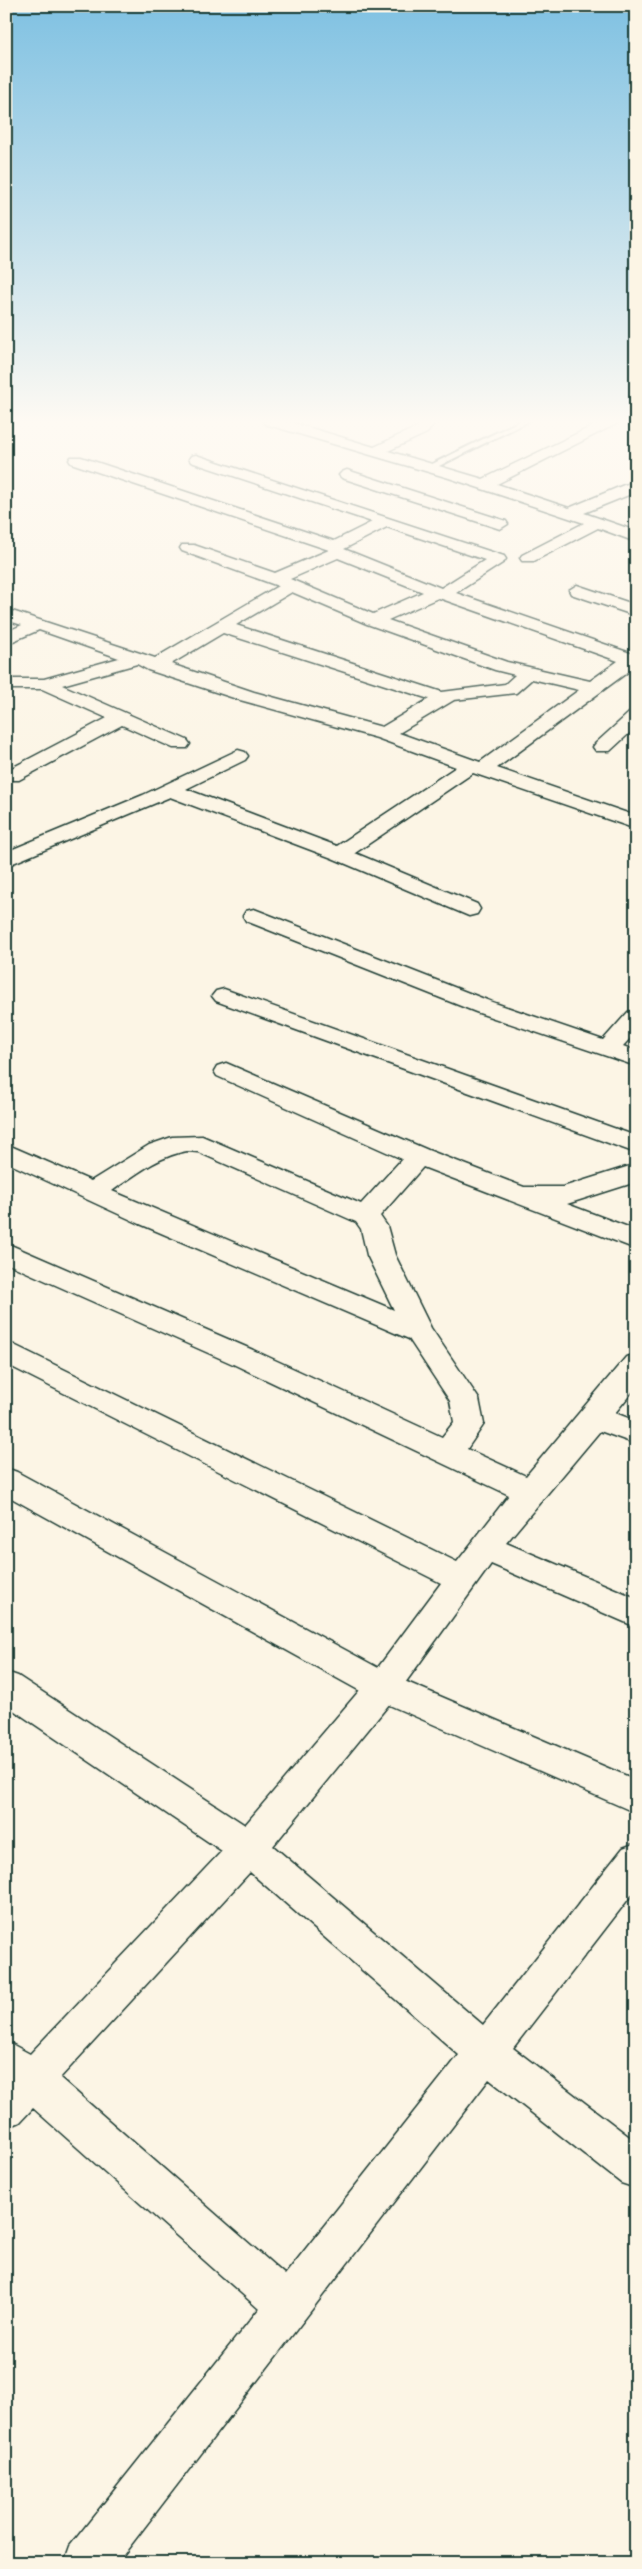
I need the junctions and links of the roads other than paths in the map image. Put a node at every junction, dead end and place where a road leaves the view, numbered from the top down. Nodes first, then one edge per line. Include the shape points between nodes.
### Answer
1 (310, 541) edge
2 (348, 541) edge
3 (454, 541) edge
4 (561, 541) edge
5 (188, 548) dead end
6 (336, 550) junction
7 (528, 558) dead end
8 (283, 583) junction
9 (577, 590) dead end
10 (440, 593) junction
11 (636, 611) edge
12 (6, 614) edge
13 (373, 620) junction
14 (38, 624) junction
15 (220, 626) junction
16 (6, 639) edge
17 (632, 655) edge
18 (135, 660) junction
19 (154, 666) junction
20 (530, 672) junction
21 (6, 684) edge
22 (46, 684) junction
23 (595, 688) junction
24 (444, 698) junction
25 (636, 717) edge
26 (122, 718) junction
27 (384, 734) junction
28 (180, 744) dead end
29 (603, 747) dead end
30 (238, 756) dead end
31 (477, 768) junction
32 (12, 776) dead end
33 (170, 790) junction
34 (636, 823) edge
35 (339, 854) junction
36 (6, 860) edge
37 (469, 909) dead end
38 (254, 916) dead end
39 (224, 996) dead end
40 (636, 1017) edge
41 (608, 1050) junction
42 (636, 1059) edge
43 (226, 1071) dead end
44 (636, 1145) edge
45 (6, 1152) edge
46 (420, 1156) junction
47 (636, 1172) edge
48 (92, 1192) junction
49 (521, 1196) junction
50 (365, 1216) junction
51 (636, 1240) edge
52 (6, 1252) edge
53 (419, 1332) junction
54 (6, 1351) edge
55 (636, 1365) edge
56 (595, 1417) junction
57 (636, 1433) edge
58 (446, 1454) junction
59 (6, 1480) edge
60 (531, 1492) junction
61 (485, 1548) junction
62 (462, 1580) junction
63 (636, 1613) edge
64 (6, 1686) edge
65 (383, 1687) junction
66 (636, 1797) edge
67 (249, 1848) junction
68 (636, 1860) edge
69 (484, 2051) junction
70 (15, 2083) edge
71 (636, 2168) edge
72 (288, 2306) junction
73 (87, 2563) edge

1 - 6 street
2 - 6 street
3 - 10 street via 498,559
4 - 7 street
5 - 8 street
6 - 8 street
6 - 10 street
8 - 13 street
8 - 15 street
9 - 11 street
10 - 13 street
10 - 17 street via 611,654
12 - 14 street
13 - 20 street via 460,653
14 - 16 street
14 - 18 street
15 - 19 street
15 - 24 street
17 - 23 street
18 - 19 street
18 - 22 street
19 - 27 street
20 - 23 street
20 - 24 street via 510,689 452,693
21 - 22 street
22 - 26 street
23 - 31 street
24 - 27 street
25 - 29 street
26 - 28 street
26 - 32 street
27 - 31 street
30 - 33 street
31 - 34 street
31 - 35 street
33 - 35 street
33 - 36 street
35 - 37 street
38 - 41 street via 484,1006
39 - 44 street
40 - 41 street
41 - 42 street
43 - 46 street
45 - 48 street
46 - 49 street
46 - 50 street
47 - 49 street via 563,1196
48 - 50 street via 154,1152 192,1142
48 - 53 street
49 - 51 street
50 - 53 street via 374,1226 381,1255
52 - 58 street via 243,1357
53 - 58 street via 464,1399 469,1424
54 - 62 street
55 - 56 street
56 - 57 street
56 - 60 street
58 - 60 street
59 - 65 street
60 - 61 street
61 - 62 street
61 - 63 street
62 - 65 street
64 - 67 street
65 - 66 street
65 - 67 street
67 - 69 street
67 - 70 street
68 - 69 street
69 - 71 street
69 - 72 street
70 - 72 street
72 - 73 street

